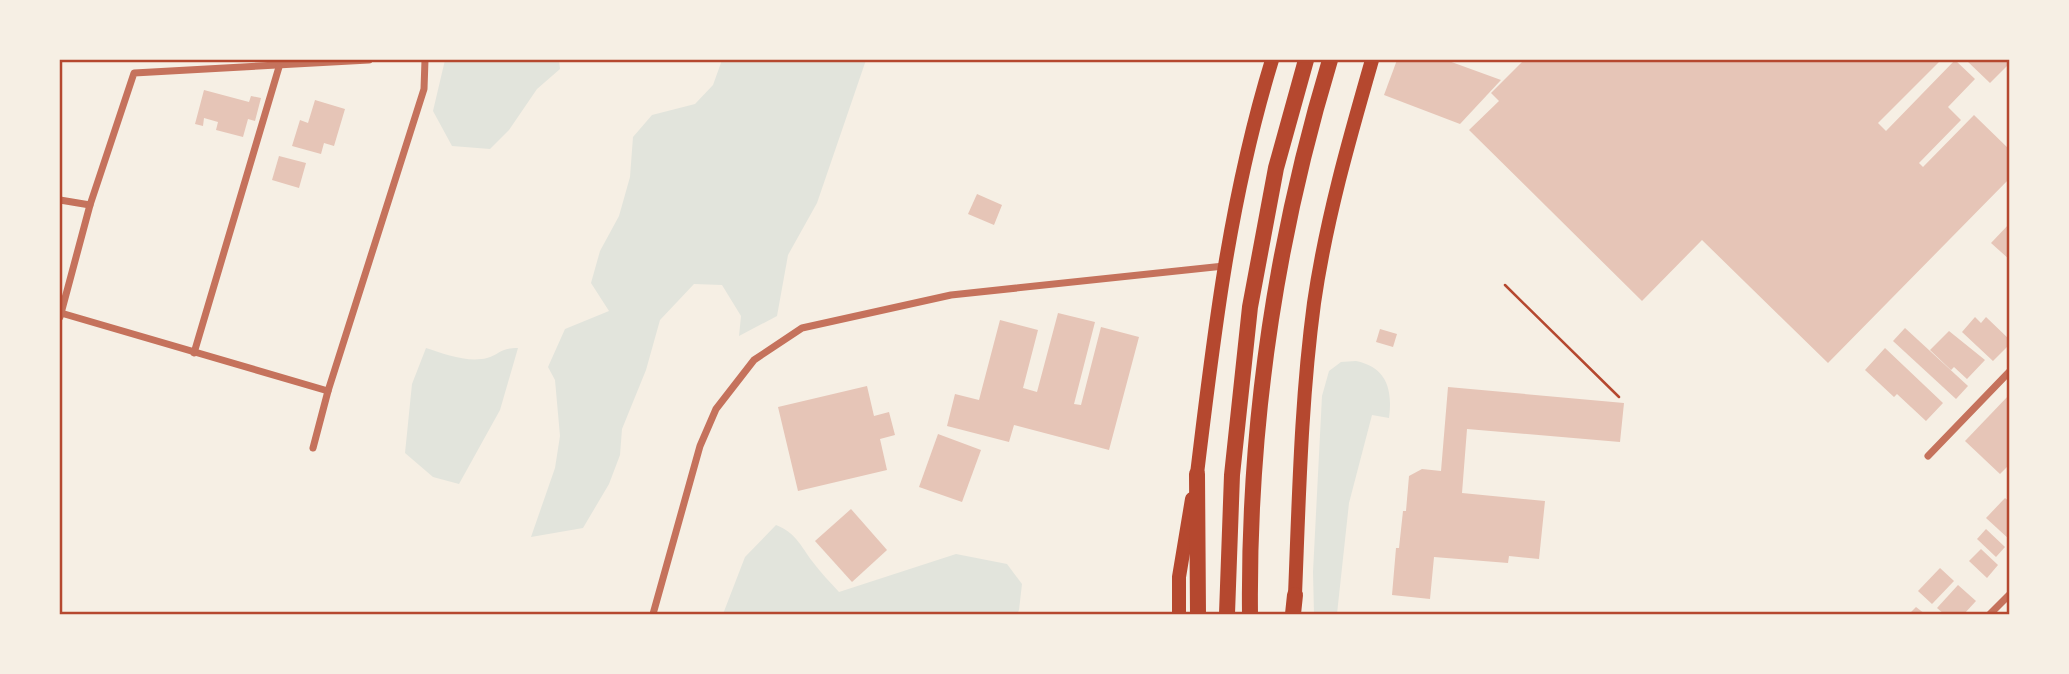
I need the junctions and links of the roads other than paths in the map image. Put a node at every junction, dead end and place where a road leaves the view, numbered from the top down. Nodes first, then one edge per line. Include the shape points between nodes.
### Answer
1 (369, 60) edge
2 (425, 60) edge
3 (1272, 60) edge
4 (1306, 60) edge
5 (1330, 60) edge
6 (1372, 60) edge
7 (279, 66) junction
8 (60, 200) edge
9 (90, 205) junction
10 (1224, 266) junction
11 (60, 315) edge
12 (194, 353) junction
13 (2010, 371) edge
14 (328, 391) junction
15 (313, 448) dead end
16 (1928, 456) dead end
17 (1197, 474) junction
18 (2010, 594) edge
19 (1295, 595) joint
20 (653, 614) edge
21 (1179, 614) edge
22 (1198, 614) edge
23 (1227, 614) edge
24 (1250, 614) edge
25 (1294, 614) edge
26 (1990, 614) edge

1 - 7 street
2 - 14 street via 424,89
3 - 10 main road via 1238,189
4 - 23 highway via 1276,168 1250,307 1232,475
5 - 24 highway via 1297,175 1271,312 1252,477
6 - 19 main road via 1334,197 1315,300 1301,434
7 - 9 street via 134,74
7 - 12 street
8 - 9 street
9 - 11 street
10 - 17 main road
10 - 20 street via 951,295 802,327 754,360 716,409 700,446
11 - 12 street
12 - 14 street
13 - 16 street
14 - 15 street
17 - 21 main road via 1179,577
17 - 22 highway
18 - 26 street
19 - 25 highway

